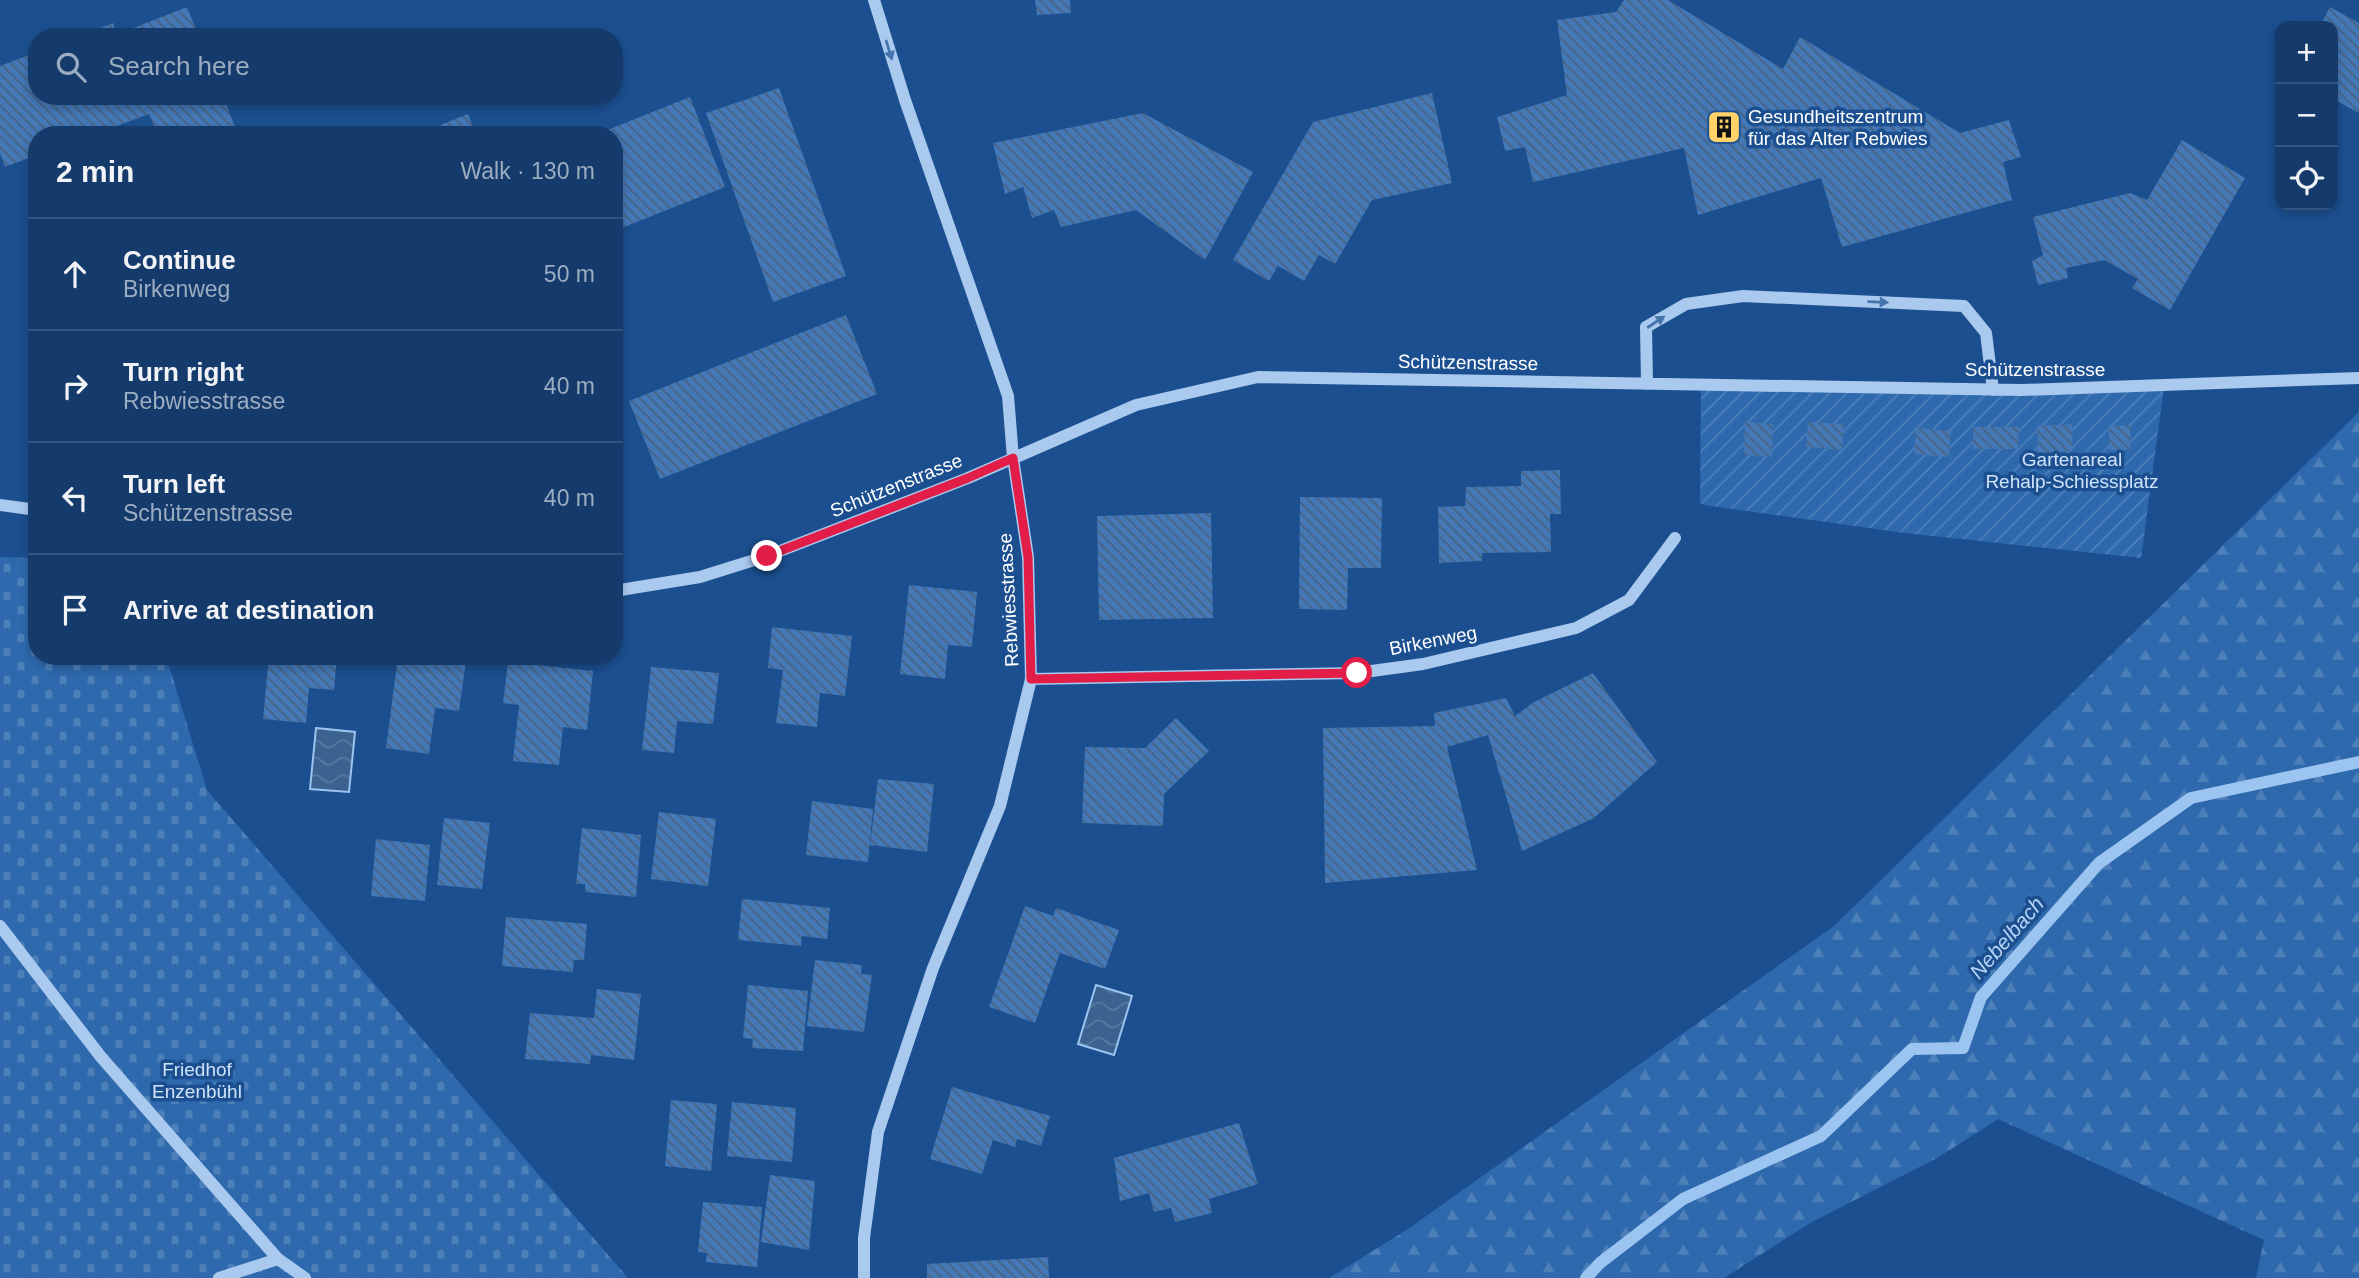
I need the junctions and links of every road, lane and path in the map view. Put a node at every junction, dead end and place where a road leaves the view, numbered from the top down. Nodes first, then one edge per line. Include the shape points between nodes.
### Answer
1 (874, 0) edge
2 (2359, 378) edge
3 (1647, 384) junction
4 (1993, 390) junction
5 (1013, 458) junction
6 (0, 505) edge
7 (28, 509) edge
8 (1675, 538) dead end
9 (623, 590) edge
10 (1031, 679) junction
11 (0, 926) edge
12 (278, 1259) junction
13 (219, 1278) edge
14 (305, 1278) edge
15 (864, 1278) edge

1 -> 5 street, Rebwiesstrasse via 1007,396
2 - 4 street, Schützenstrasse
3 - 4 street, Schützenstrasse
3 -> 4 street via 1646,327 1686,304 1743,296 1964,306 1986,333
3 - 5 street, Schützenstrasse via 1258,377 1136,405
5 - 9 street, Schützenstrasse via 767,556 700,577
5 - 10 street, Rebwiesstrasse via 1028,557
6 - 7 street
8 - 10 street, Birkenweg via 1629,600 1576,628 1423,664 1357,673
10 - 15 street, Rebwiesstrasse via 1000,806 933,968 878,1132 864,1238
11 - 12 street via 101,1057
12 - 13 street
12 - 14 street

